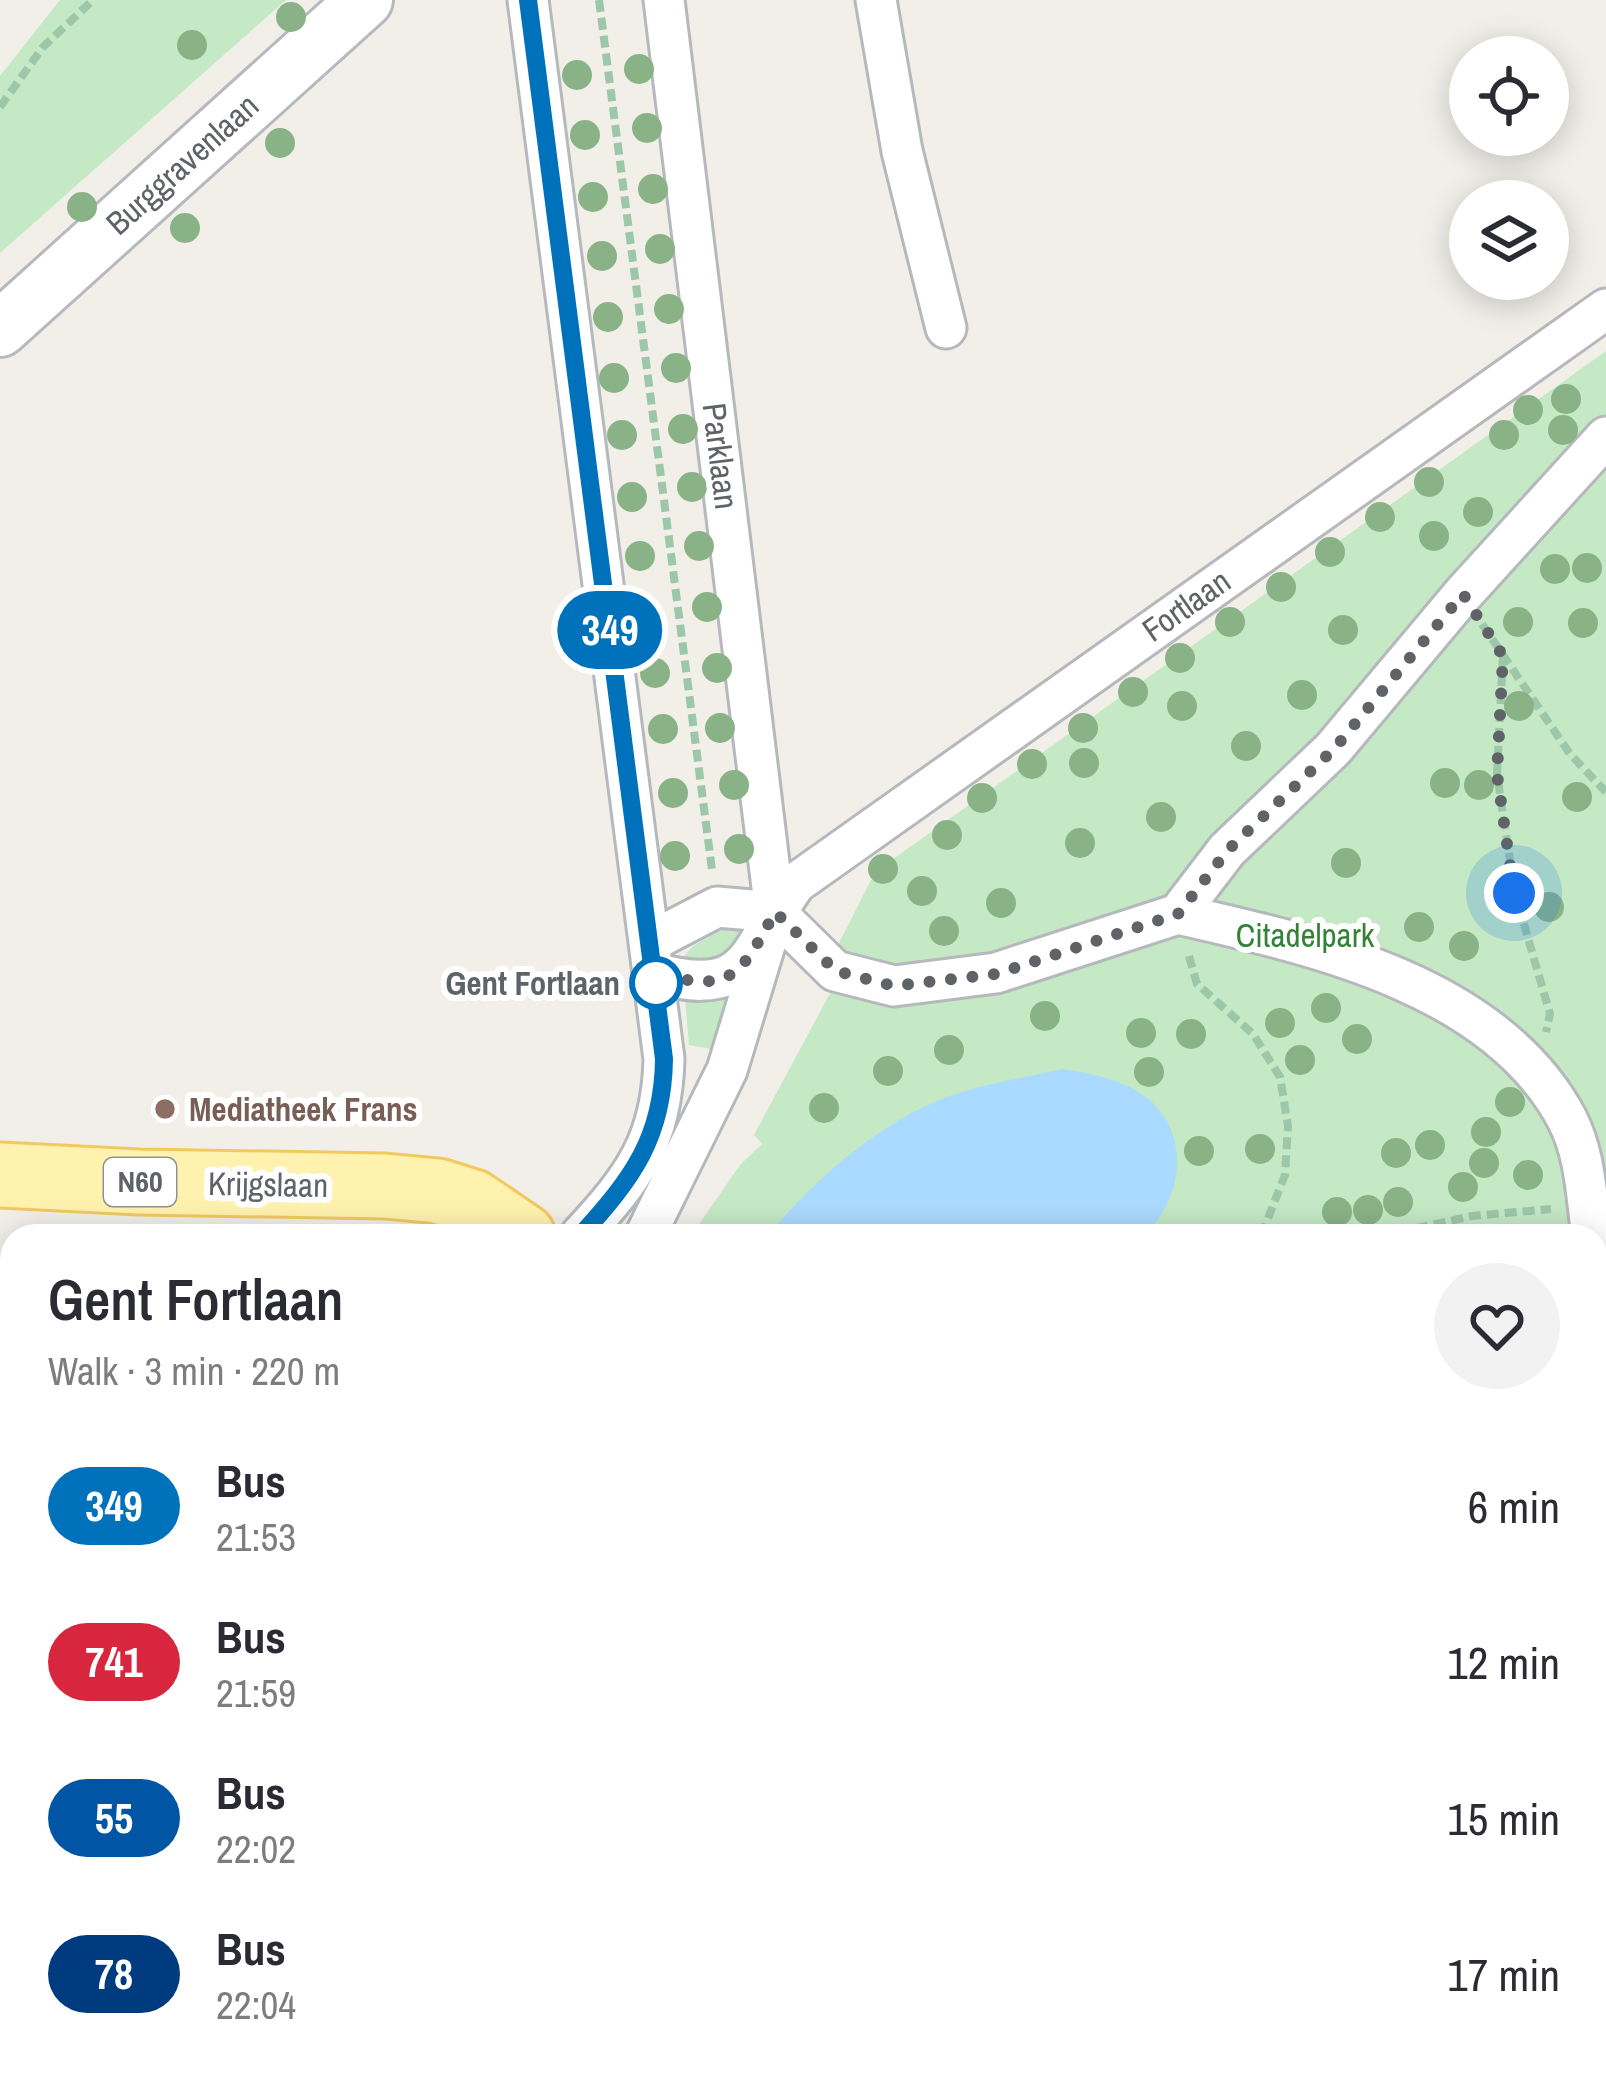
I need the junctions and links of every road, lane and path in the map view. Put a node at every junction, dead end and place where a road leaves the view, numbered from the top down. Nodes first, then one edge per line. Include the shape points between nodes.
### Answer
1 (93, 0) edge
2 (365, 0) edge
3 (528, 0) edge
4 (599, 0) edge
5 (664, 0) edge
6 (876, 0) edge
7 (0, 107) edge
8 (1606, 309) edge
9 (946, 328) dead end
10 (0, 329) edge
11 (1606, 436) edge
12 (1463, 594) junction
13 (1503, 656) junction
14 (1606, 792) edge
15 (717, 907) junction
16 (775, 912) junction
17 (1178, 914) junction
18 (652, 957) junction
19 (1536, 1074) junction
20 (0, 1174) edge
21 (1590, 1221) edge
22 (505, 1224) edge
23 (591, 1224) edge
24 (651, 1224) edge
25 (1266, 1224) edge
26 (1436, 1224) edge

1 - 7 path via 43,46
2 - 10 street, Burggravenlaan
3 - 18 street
4 - 15 path
5 - 16 street, Parklaan
6 - 9 street via 902,151
8 - 16 street, Fortlaan via 859,836 796,883
11 - 12 street
12 - 13 path
12 - 17 street via 1334,749 1228,850
13 - 14 path
13 - 19 path via 1497,774 1514,893 1550,1014
15 - 16 street
15 - 18 street
16 - 17 street via 836,971 894,986 996,974
16 - 18 street via 743,969 716,981 686,981
16 - 24 street, Parklaan via 727,1070
17 - 19 street via 1371,966 1451,1007
17 - 25 path via 1197,984 1253,1034 1280,1077 1285,1175
18 - 23 street via 664,1094 656,1127
19 - 21 street via 1584,1164
20 - 22 main road, Krijgslaan / N60 via 438,1191
21 - 26 path via 1472,1216

